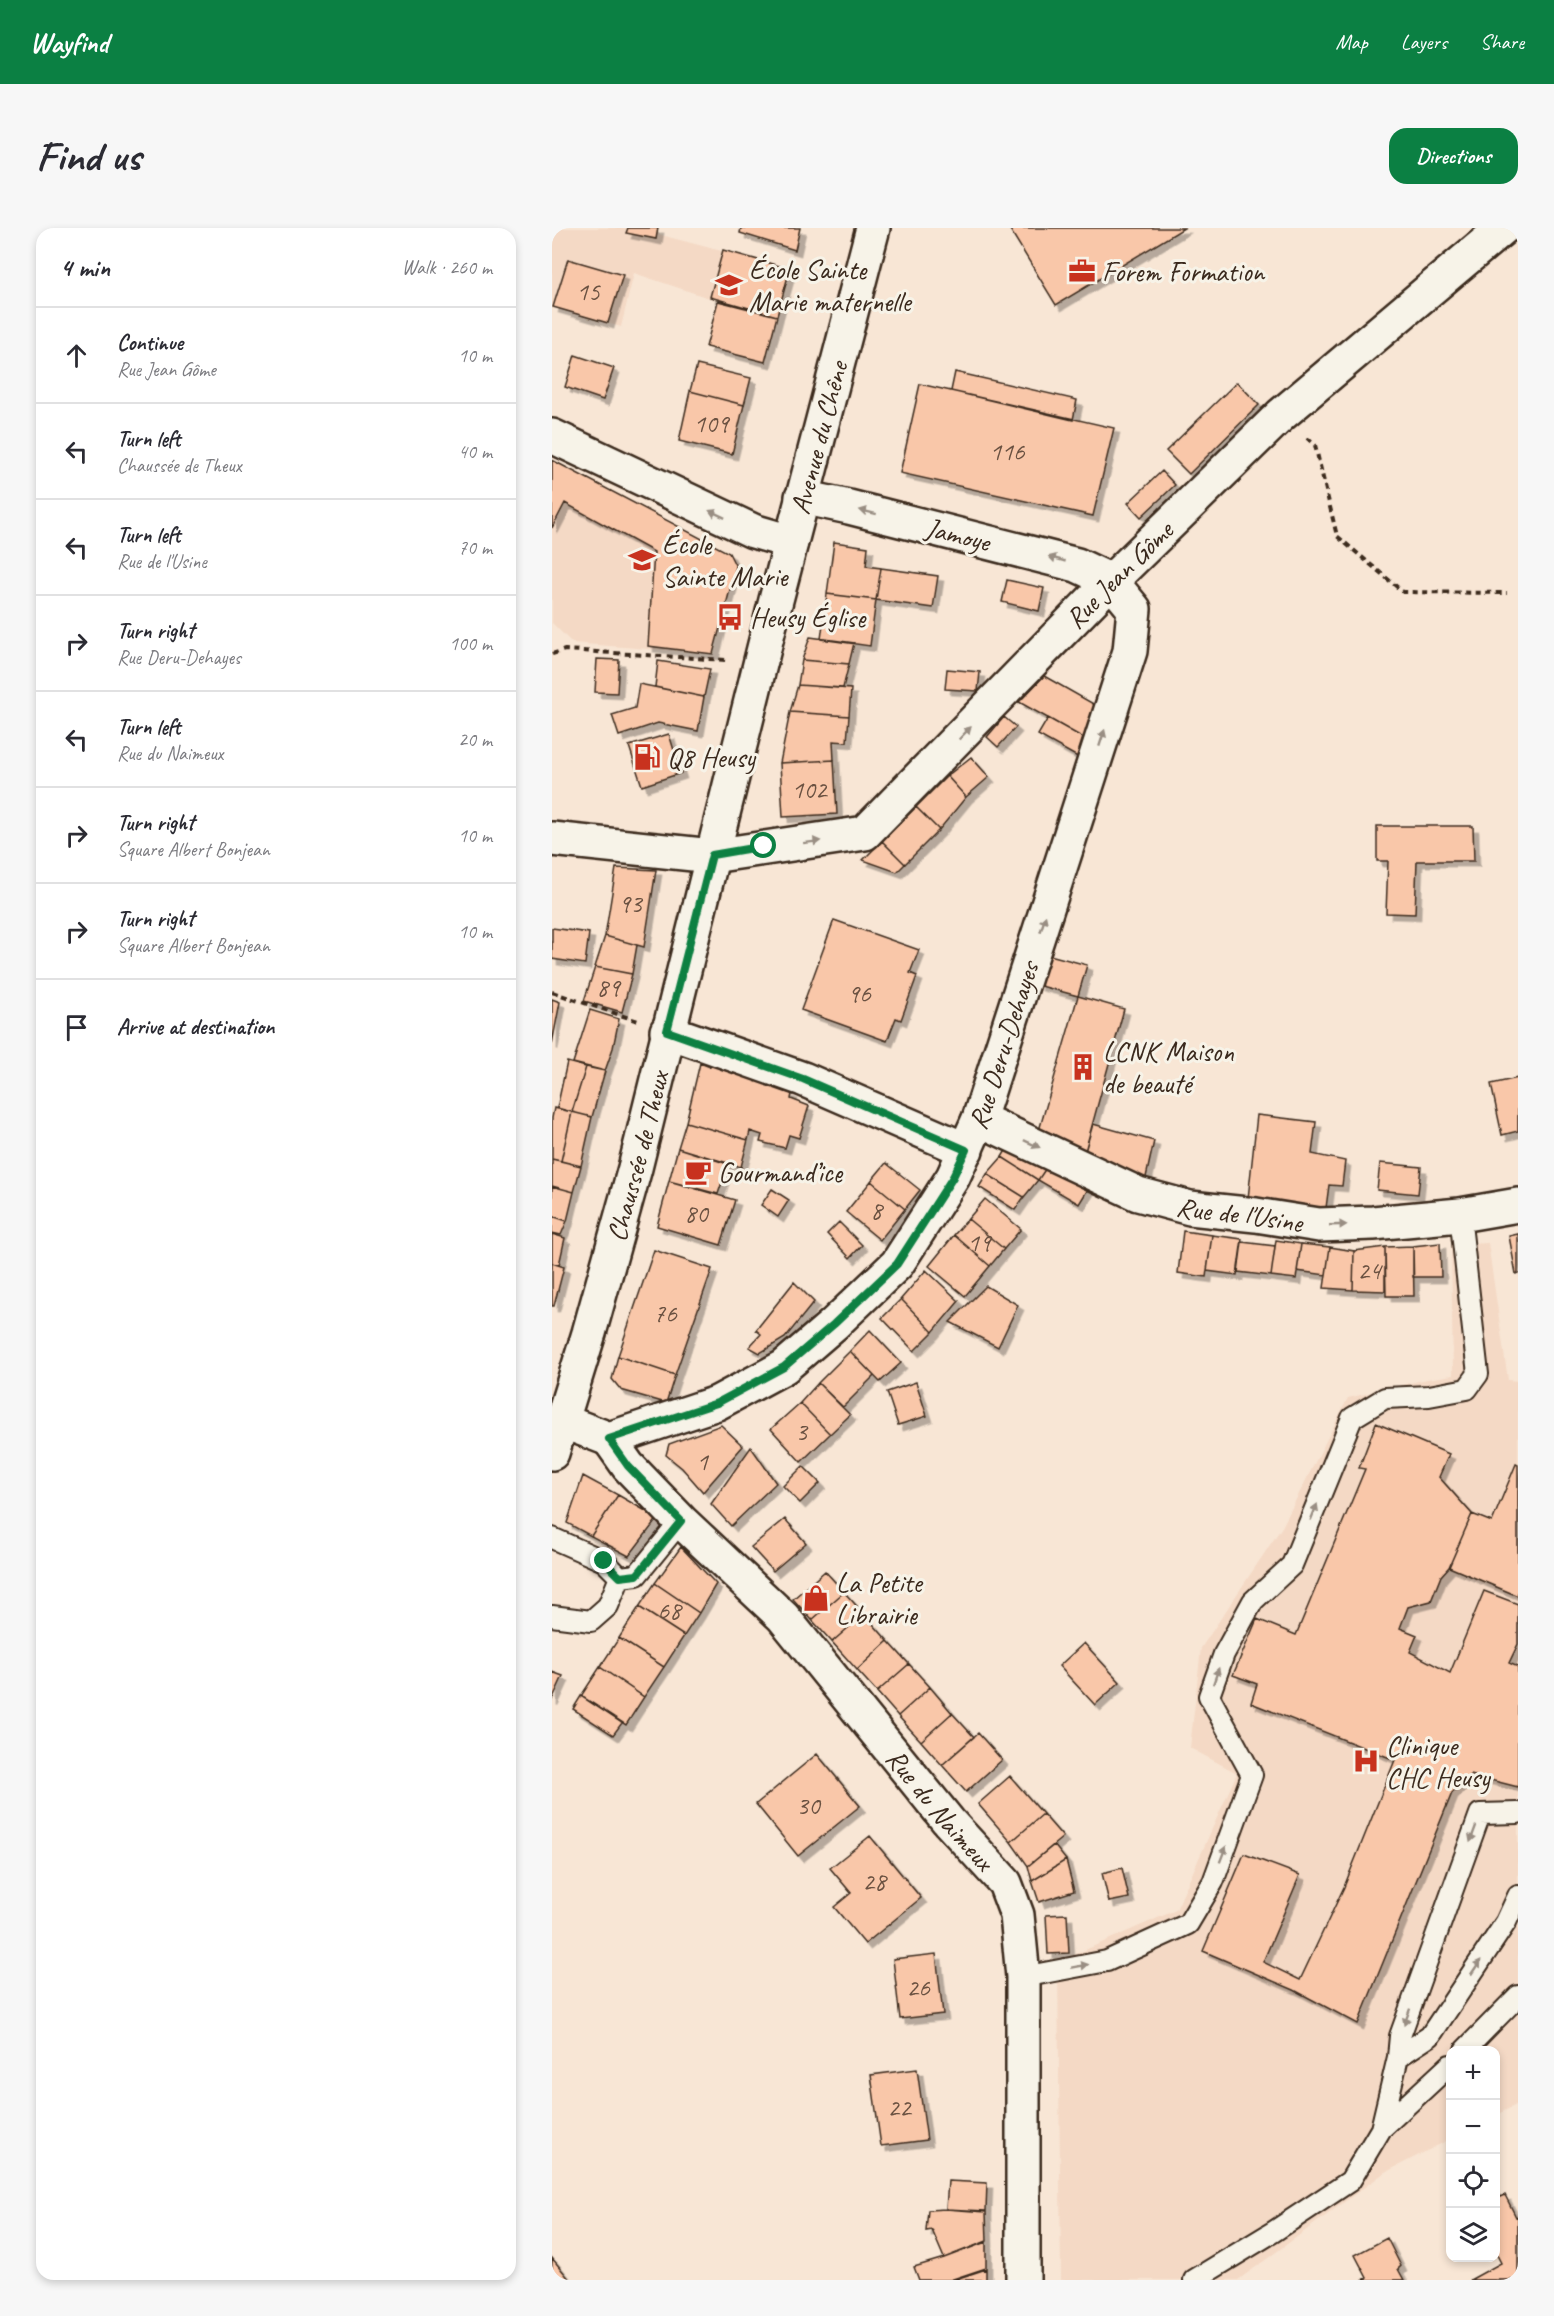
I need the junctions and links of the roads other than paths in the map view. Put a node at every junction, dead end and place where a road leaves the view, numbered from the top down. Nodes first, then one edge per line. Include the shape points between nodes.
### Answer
1 (873, 228) edge
2 (1503, 228) edge
3 (552, 436) edge
4 (802, 497) junction
5 (791, 542) junction
6 (1111, 581) junction
7 (552, 839) edge
8 (712, 855) junction
9 (667, 1031) junction
10 (979, 1119) junction
11 (966, 1150) junction
12 (1518, 1205) edge
13 (1460, 1215) junction
14 (562, 1421) junction
15 (609, 1439) junction
16 (552, 1453) edge
17 (681, 1521) junction
18 (552, 1538) edge
19 (620, 1577) junction
20 (552, 1616) edge
21 (1518, 1813) edge
22 (1518, 1896) edge
23 (1023, 1977) junction
24 (1518, 1996) edge
25 (1469, 2046) edge
26 (1398, 2057) junction
27 (1446, 2069) edge
28 (1381, 2129) junction
29 (1023, 2280) edge
30 (1190, 2280) edge

1 - 4 street, Avenue du Chêne
2 - 6 street, Rue Jean Gôme via 1281,415
5 -> 3 street via 753,531
4 - 5 street, Avenue du Chêne
6 -> 4 street, Jamoye via 1077,565 1028,551
5 - 8 street, Avenue du Chêne
8 -> 6 street, Rue Jean Gôme via 865,833
10 -> 6 street, Rue Deru-Dehayes via 1130,651 1134,609
7 - 8 street, Rue Jean Gôme
8 - 9 street, Chaussée de Theux
9 - 11 street via 803,1079
9 - 14 street, Chaussée de Theux via 635,1168
10 - 11 street, Rue Deru-Dehayes
10 -> 13 street, Rue de l'Usine via 1138,1194 1190,1208 1319,1225
11 - 15 street, Rue Deru-Dehayes via 897,1264 784,1367 717,1403
12 - 13 street, Rue de l'Usine
23 -> 13 lane via 1107,1961 1188,1924 1213,1882 1252,1775 1209,1696 1224,1654 1253,1601 1292,1565 1352,1418 1385,1398 1467,1389 1478,1374
14 - 15 street
14 - 16 street, Chaussée de Theux
15 - 17 street, Rue du Naimeux via 628,1466
17 - 19 lane via 637,1575
17 - 23 street, Rue du Naimeux via 783,1617 949,1822 1005,1883 1017,1915
18 - 19 lane via 604,1561
19 - 20 lane via 608,1606 591,1621
21 -> 26 lane via 1480,1814 1400,2036
26 -> 22 lane via 1430,2036 1506,1922
23 - 29 street, Rue du Naimeux
24 - 25 lane
26 - 28 lane
27 - 28 lane
28 - 30 lane via 1350,2181

